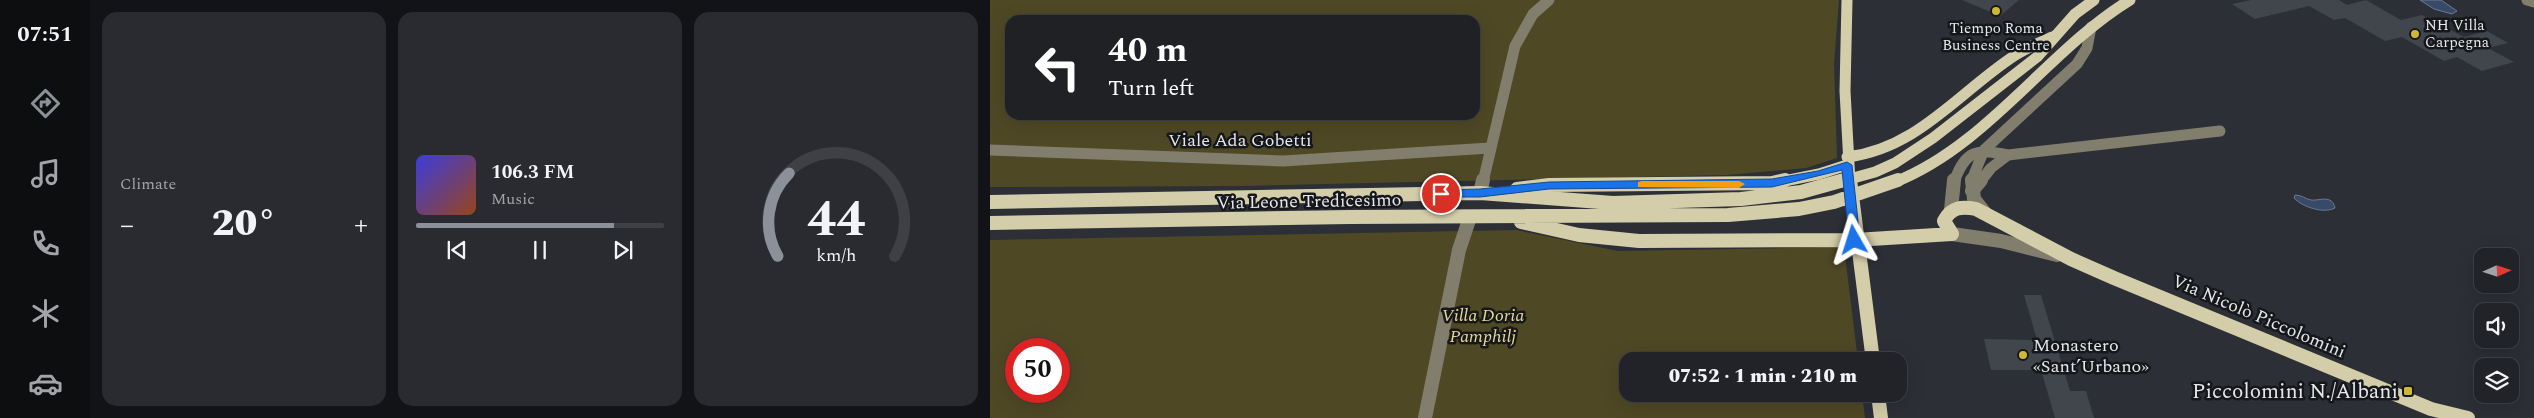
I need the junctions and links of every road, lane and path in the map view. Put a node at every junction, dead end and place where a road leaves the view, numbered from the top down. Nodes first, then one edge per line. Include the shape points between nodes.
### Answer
1 (1549, 0) edge
2 (1847, 0) edge
3 (2094, 0) edge
4 (2130, 0) edge
5 (2527, 0) edge
6 (2534, 2) edge
7 (2091, 27) junction
8 (2056, 35) junction
9 (2220, 131) dead end
10 (1490, 148) junction
11 (990, 150) edge
12 (1984, 150) junction
13 (2008, 155) junction
14 (1847, 161) junction
15 (1972, 191) junction
16 (1480, 193) junction
17 (990, 202) edge
18 (1951, 210) junction
19 (1985, 212) junction
20 (1470, 217) junction
21 (1503, 217) junction
22 (990, 223) edge
23 (1952, 234) junction
24 (1854, 240) junction
25 (2071, 259) junction
26 (1872, 352) edge
27 (1879, 402) edge
28 (2437, 413) edge
29 (1425, 418) edge
30 (1881, 418) edge
31 (2468, 418) edge

1 - 10 street via 1533,14 1515,46
2 - 14 main road
3 - 8 main road, Via Leone Tredicesimo via 2075,14
4 - 7 main road, Via Leone Tredicesimo
5 - 6 street
7 - 12 street via 2080,60
7 - 21 main road, Via Leone Tredicesimo via 2030,84 1932,161 1900,179 1856,196 1802,208 1743,214
8 - 14 main road via 2008,60 1894,146
8 - 16 main road, Via Leone Tredicesimo via 2037,57 1933,138 1903,158 1865,176 1820,188 1741,199 1613,203
9 - 13 street
10 - 11 street, Viale Ada Gobetti via 1283,161
10 - 16 street
12 - 13 street
12 - 15 street via 1973,176
12 - 18 street via 1966,159 1958,171 1951,187
13 - 15 street via 1991,168
14 - 16 main road via 1819,174 1772,183 1549,186
14 - 24 main road
15 - 19 street via 1974,199
16 - 17 main road, Via Leone Tredicesimo
18 - 19 main road via 1968,208
18 - 23 main road via 1944,220
19 - 25 main road, Via Nicolò Piccolomini
20 - 21 main road, Via Leone Tredicesimo
20 - 22 main road, Via Leone Tredicesimo
20 - 29 street via 1460,250
21 - 24 main road via 1615,239
23 - 24 main road
23 - 25 street via 2001,241
24 - 26 main road
25 - 28 main road, Via Nicolò Piccolomini
27 - 30 main road
28 - 31 main road, Via Nicolò Piccolomini

